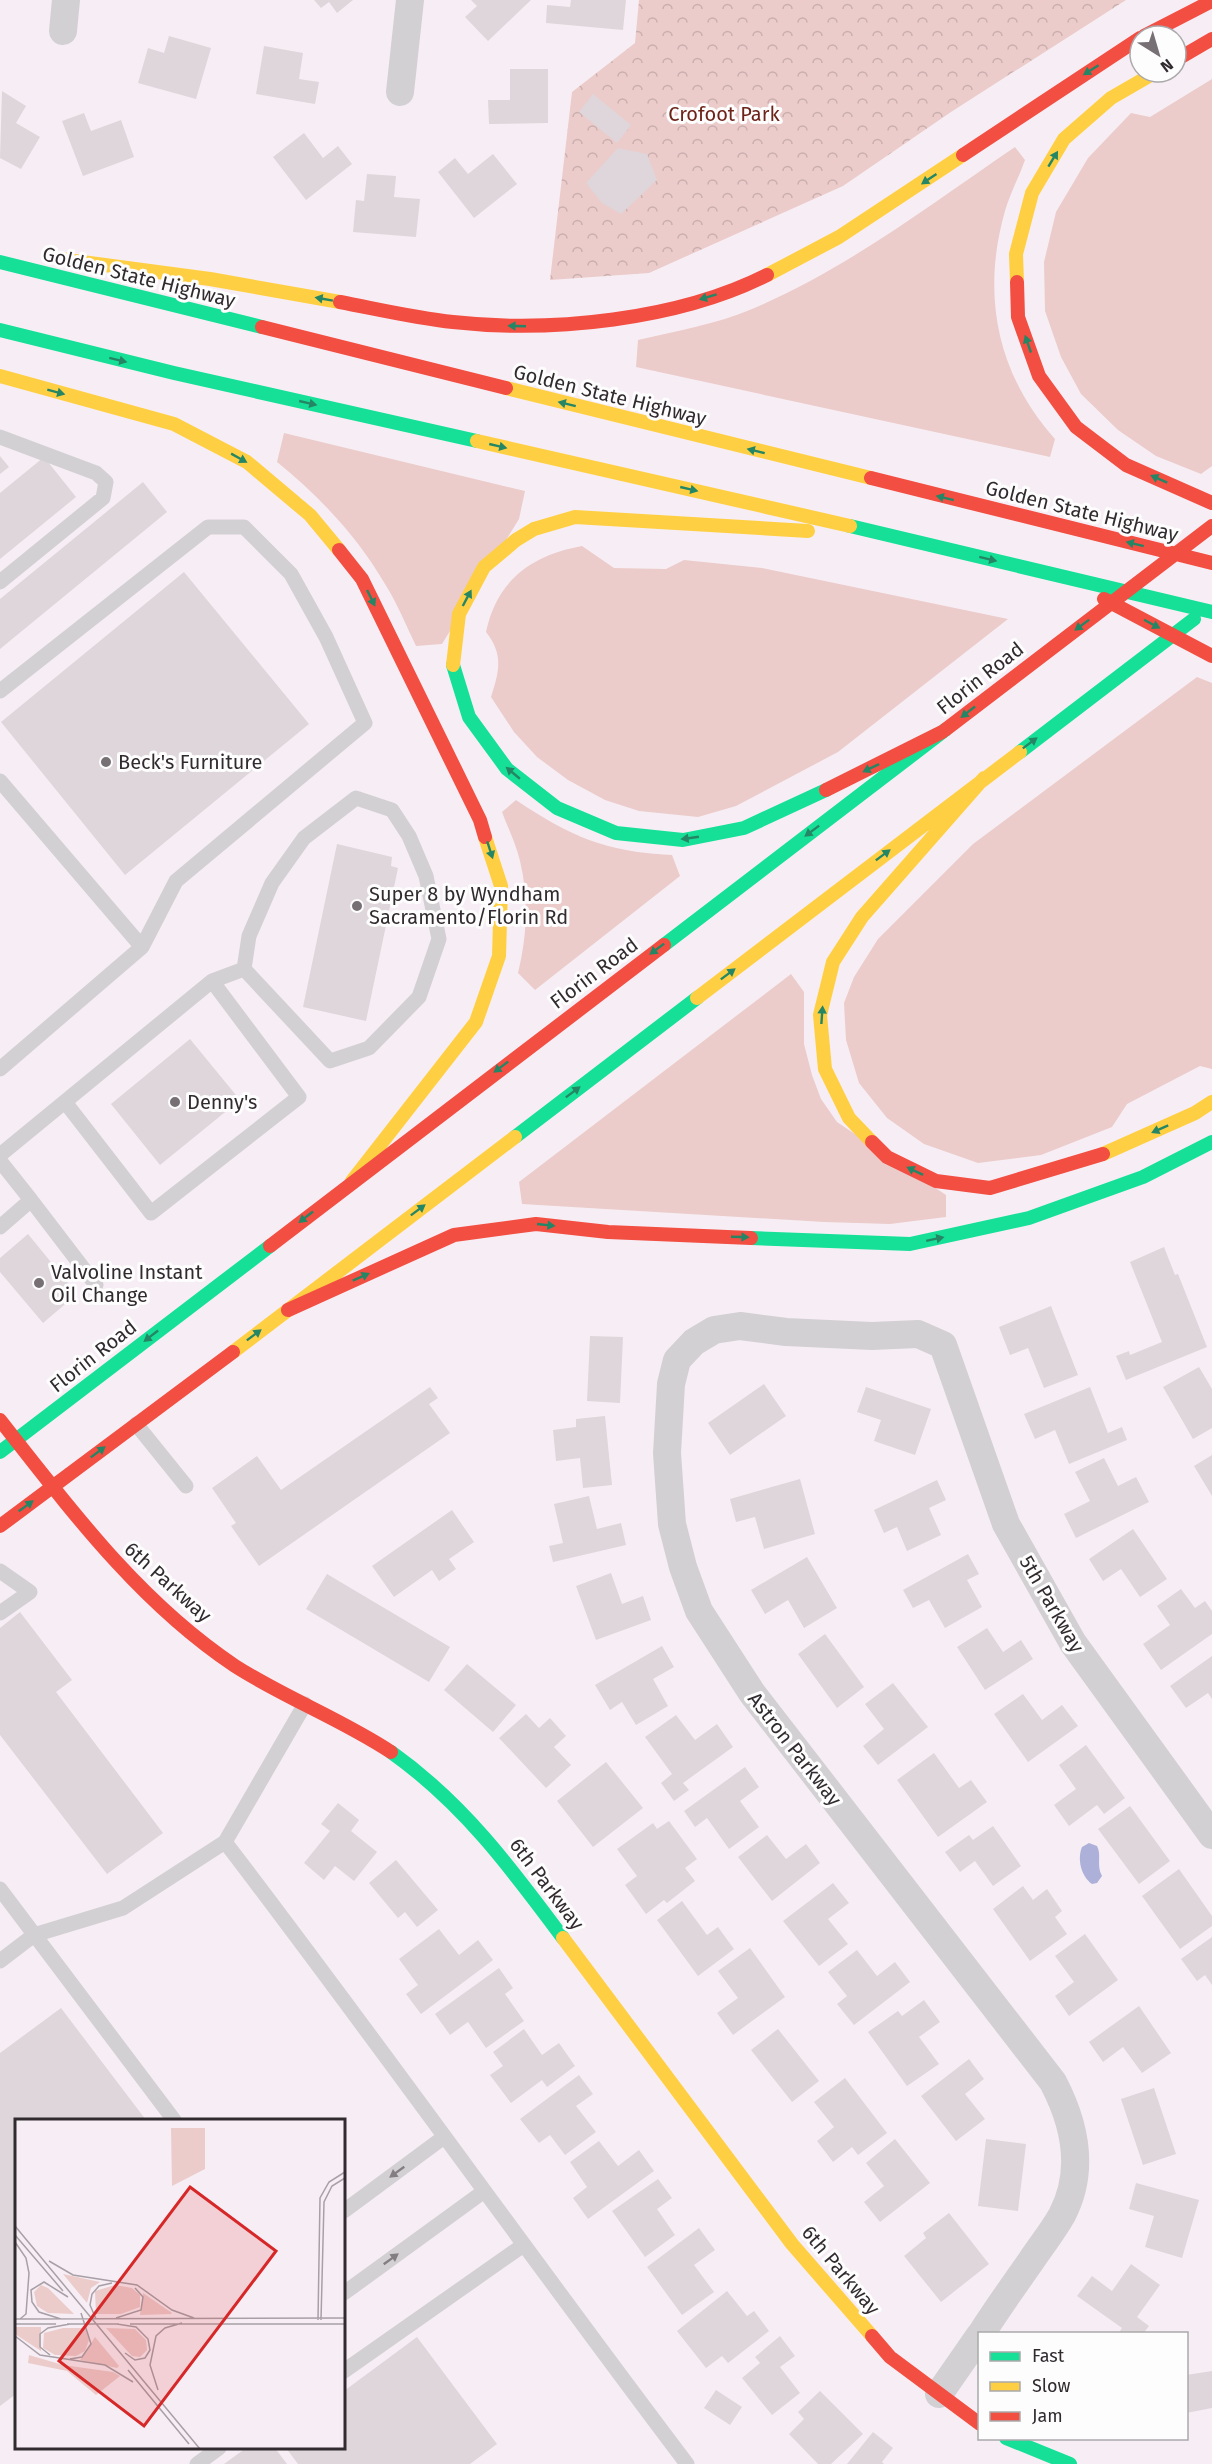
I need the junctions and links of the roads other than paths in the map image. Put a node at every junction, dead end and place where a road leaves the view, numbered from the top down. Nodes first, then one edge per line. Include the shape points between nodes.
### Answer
1 (66, 0) edge
2 (410, 0) edge
3 (1212, 1) edge
4 (1167, 24) edge
5 (63, 31) dead end
6 (1212, 39) edge
7 (1128, 46) edge
8 (1188, 53) edge
9 (1135, 84) edge
10 (400, 92) dead end
11 (0, 251) edge
12 (23, 254) dead end
13 (47, 257) dead end
14 (0, 262) edge
15 (0, 330) edge
16 (0, 376) edge
17 (0, 437) edge
18 (1212, 503) edge
19 (1212, 526) edge
20 (891, 536) junction
21 (1212, 563) edge
22 (1063, 577) junction
23 (0, 582) edge
24 (1212, 605) edge
25 (1212, 612) edge
26 (1212, 656) edge
27 (0, 691) edge
28 (942, 732) junction
29 (984, 778) junction
30 (0, 781) edge
31 (142, 946) junction
32 (244, 969) junction
33 (212, 981) junction
34 (0, 1069) edge
35 (65, 1102) junction
36 (1212, 1102) edge
37 (1212, 1142) edge
38 (0, 1155) edge
39 (0, 1161) edge
40 (352, 1181) junction
41 (31, 1200) junction
42 (0, 1227) edge
43 (96, 1285) dead end
44 (288, 1310) junction
45 (943, 1345) joint
46 (0, 1420) edge
47 (136, 1424) junction
48 (16, 1440) junction
49 (0, 1452) edge
50 (186, 1486) dead end
51 (51, 1487) junction
52 (0, 1526) edge
53 (0, 1571) edge
54 (0, 1613) edge
55 (305, 1704) junction
56 (1212, 1835) edge
57 (225, 1842) junction
58 (0, 1889) edge
59 (34, 1935) junction
60 (0, 1961) edge
61 (172, 2119) edge
62 (444, 2137) junction
63 (483, 2192) junction
64 (345, 2210) edge
65 (522, 2246) junction
66 (345, 2293) edge
67 (981, 2332) edge
68 (978, 2337) edge
69 (345, 2370) edge
70 (939, 2394) junction
71 (978, 2423) edge
72 (1009, 2440) edge
73 (218, 2449) edge
74 (197, 2464) edge
75 (687, 2464) edge
76 (1071, 2464) edge

1 - 5 street
2 - 10 street
3 - 4 main road
6 - 8 main road
7 -> 13 main road via 839,237 763,277 711,297 642,315 521,327 452,322 210,279
18 -> 9 main road via 1126,465 1076,427 1039,376 1018,316 1016,254 1032,193 1064,139 1111,98
11 - 12 main road
21 -> 14 main road, Golden State Highway
15 -> 20 main road via 174,374
16 -> 40 main road via 174,424 247,462 310,515 362,579 480,820 501,886 500,956 476,1022
17 - 23 lane via 96,473 106,482 103,498
19 -> 28 main road, Florin Road
20 -> 22 main road
28 -> 20 main road via 744,828 683,840 616,833 557,808 507,768 468,717 453,667 459,614 484,567 534,529 575,518
22 - 25 main road
22 -> 26 main road
29 -> 24 main road
27 - 31 lane via 208,527 244,527 291,574 326,637 365,723 176,881
28 -> 40 main road, Florin Road
36 -> 29 main road via 1095,1158 990,1188 936,1181 887,1157 849,1118 825,1070 820,1015 833,962 862,917
44 -> 29 main road
30 - 31 lane
31 - 34 lane
32 - 32 lane via 330,1061 369,1048 419,997 439,939 426,876 392,810 356,798 304,838 272,883 249,936
32 - 33 lane
33 - 35 lane
33 - 35 lane via 299,1097 151,1213
35 - 38 lane
44 -> 37 main road via 454,1235 536,1224 608,1232 910,1244 1029,1218 1143,1177
39 - 41 lane
40 -> 48 main road, Florin Road
41 - 42 lane
41 - 43 lane
47 -> 44 main road
45 - 56 street, 5th Parkway via 1006,1524 1073,1643
45 - 67 street, Astron Parkway via 918,1334 872,1336 740,1326 714,1330 694,1342 677,1360 671,1384 668,1454 672,1524 699,1611 752,1693 1053,2082 1066,2107 1076,2160 1062,2214
46 - 48 main road, 6th Parkway
47 - 50 lane
51 -> 47 main road
48 - 49 main road, Florin Road
48 - 51 main road, 6th Parkway
52 -> 51 main road
51 - 55 main road, 6th Parkway via 118,1566 171,1614 225,1658
53 - 54 lane via 30,1592
55 - 57 lane
55 - 70 main road, 6th Parkway via 365,1736 435,1784 475,1824 814,2271 890,2357
57 - 59 lane via 123,1908
57 - 62 lane
58 - 59 lane
59 - 60 lane
59 - 61 lane
62 - 63 lane
62 -> 64 lane
63 - 65 lane
66 -> 63 lane
65 - 69 lane
65 - 75 lane
68 - 70 street, Astron Parkway
70 - 71 main road, 6th Parkway
72 - 76 main road
73 - 74 lane

